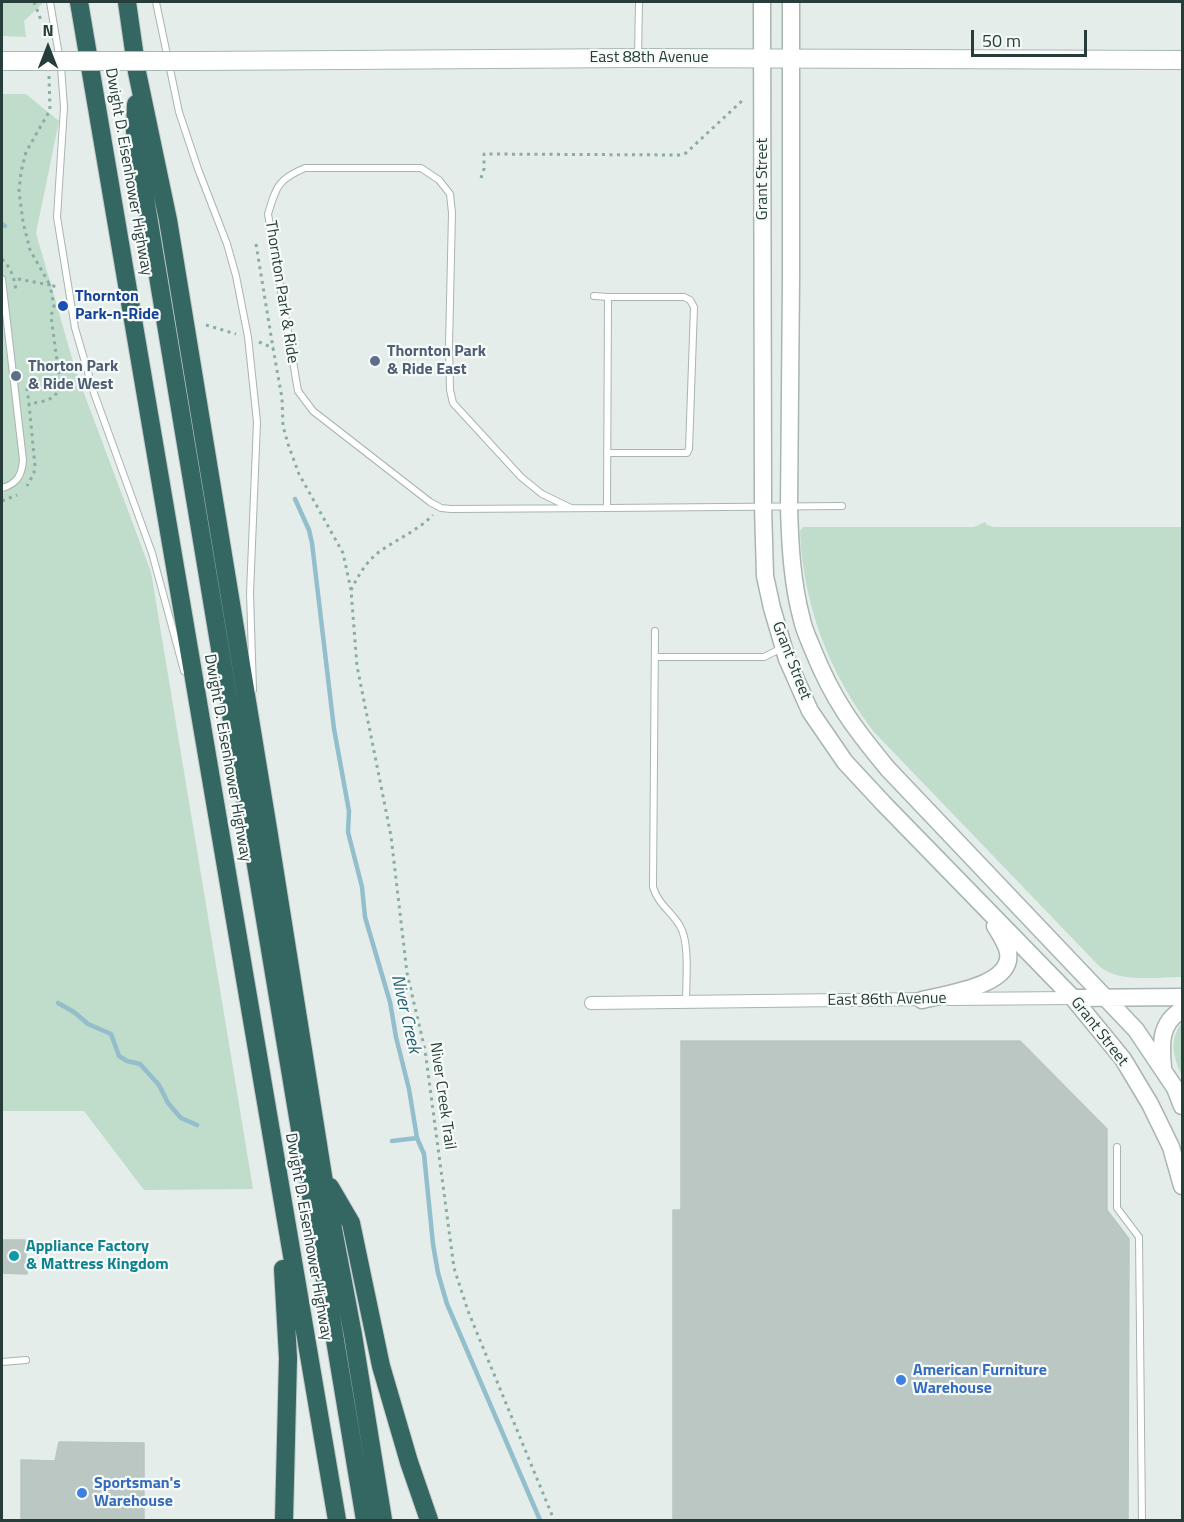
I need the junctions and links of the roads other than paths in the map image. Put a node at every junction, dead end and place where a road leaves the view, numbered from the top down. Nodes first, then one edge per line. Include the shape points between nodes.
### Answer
1 (50, 2) edge
2 (79, 2) edge
3 (127, 2) edge
4 (156, 2) edge
5 (639, 2) edge
6 (762, 2) edge
7 (791, 2) edge
8 (638, 58) junction
9 (763, 58) junction
10 (790, 58) junction
11 (1182, 60) edge
12 (2, 61) edge
13 (137, 72) junction
14 (2, 279) edge
15 (594, 296) dead end
16 (608, 297) junction
17 (607, 453) junction
18 (2, 488) edge
19 (763, 506) junction
20 (842, 506) dead end
21 (789, 507) junction
22 (571, 508) junction
23 (607, 508) junction
24 (656, 631) dead end
25 (783, 648) junction
26 (656, 657) junction
27 (257, 760) junction
28 (210, 771) junction
29 (984, 908) junction
30 (1105, 997) junction
31 (1182, 997) edge
32 (1073, 998) junction
33 (922, 1000) junction
34 (686, 1002) junction
35 (591, 1003) dead end
36 (1182, 1010) edge
37 (1163, 1069) junction
38 (1182, 1106) edge
39 (1117, 1148) dead end
40 (273, 1150) junction
41 (323, 1176) junction
42 (1182, 1186) edge
43 (26, 1360) dead end
44 (2, 1362) edge
45 (284, 1521) edge
46 (337, 1521) edge
47 (365, 1521) edge
48 (383, 1521) edge
49 (429, 1521) edge
50 (1142, 1521) edge

1 - 28 lane via 64,107 57,217 75,328 94,393 152,553
2 - 28 highway, Dwight D. Eisenhower Highway
3 - 13 highway, Dwight D. Eisenhower Highway
4 - 27 lane via 184,130 236,276 251,359 257,422 250,593
5 - 8 lane
6 - 9 street, Grant Street
7 - 10 street, Grant Street
8 - 9 main road, East 88th Avenue
8 - 12 main road, East 88th Avenue, bridge
9 - 10 main road, East 88th Avenue
9 - 19 street, Grant Street
10 - 11 main road, East 88th Avenue
10 - 21 street, Grant Street
13 - 27 highway, Dwight D. Eisenhower Highway via 168,220
13 - 47 highway via 135,131 141,174
14 - 18 lane via 23,460 20,477
15 - 16 lane
16 - 17 lane
16 - 17 lane via 684,297 694,307 687,453
17 - 23 lane
19 - 21 lane, Thornton Park & Ride
19 - 23 lane, Thornton Park & Ride
19 - 25 street, Grant Street via 765,576
20 - 21 lane, Thornton Park & Ride
21 - 30 street, Grant Street via 802,621 825,681 843,711 888,769
22 - 22 lane, Thornton Park & Ride via 542,494 521,477 453,403 449,345 452,213 450,194 439,180 421,168 305,168 288,175 276,187 268,214 298,391 313,411 441,508
22 - 23 lane, Thornton Park & Ride
24 - 26 lane
25 - 26 lane via 764,657
25 - 29 street, Grant Street via 810,711 845,762
26 - 34 lane via 653,887 660,904 684,936
27 - 41 highway, Dwight D. Eisenhower Highway
28 - 40 highway, Dwight D. Eisenhower Highway
29 - 32 street, Grant Street
29 - 33 street via 1005,943 1007,964 992,981
30 - 31 street, East 86th Avenue
30 - 32 street, East 86th Avenue
30 - 37 street, Grant Street via 1136,1030
32 - 33 street, East 86th Avenue
32 - 42 street, Grant Street via 1123,1059 1170,1147
33 - 34 street, East 86th Avenue
34 - 35 street, East 86th Avenue
36 - 37 street via 1166,1025 1162,1035
37 - 38 street, Grant Street
39 - 50 lane via 1117,1208 1139,1237
40 - 45 highway via 288,1358
40 - 46 highway, Dwight D. Eisenhower Highway
41 - 48 highway, Dwight D. Eisenhower Highway
41 - 49 highway via 351,1223 381,1366
43 - 44 lane

